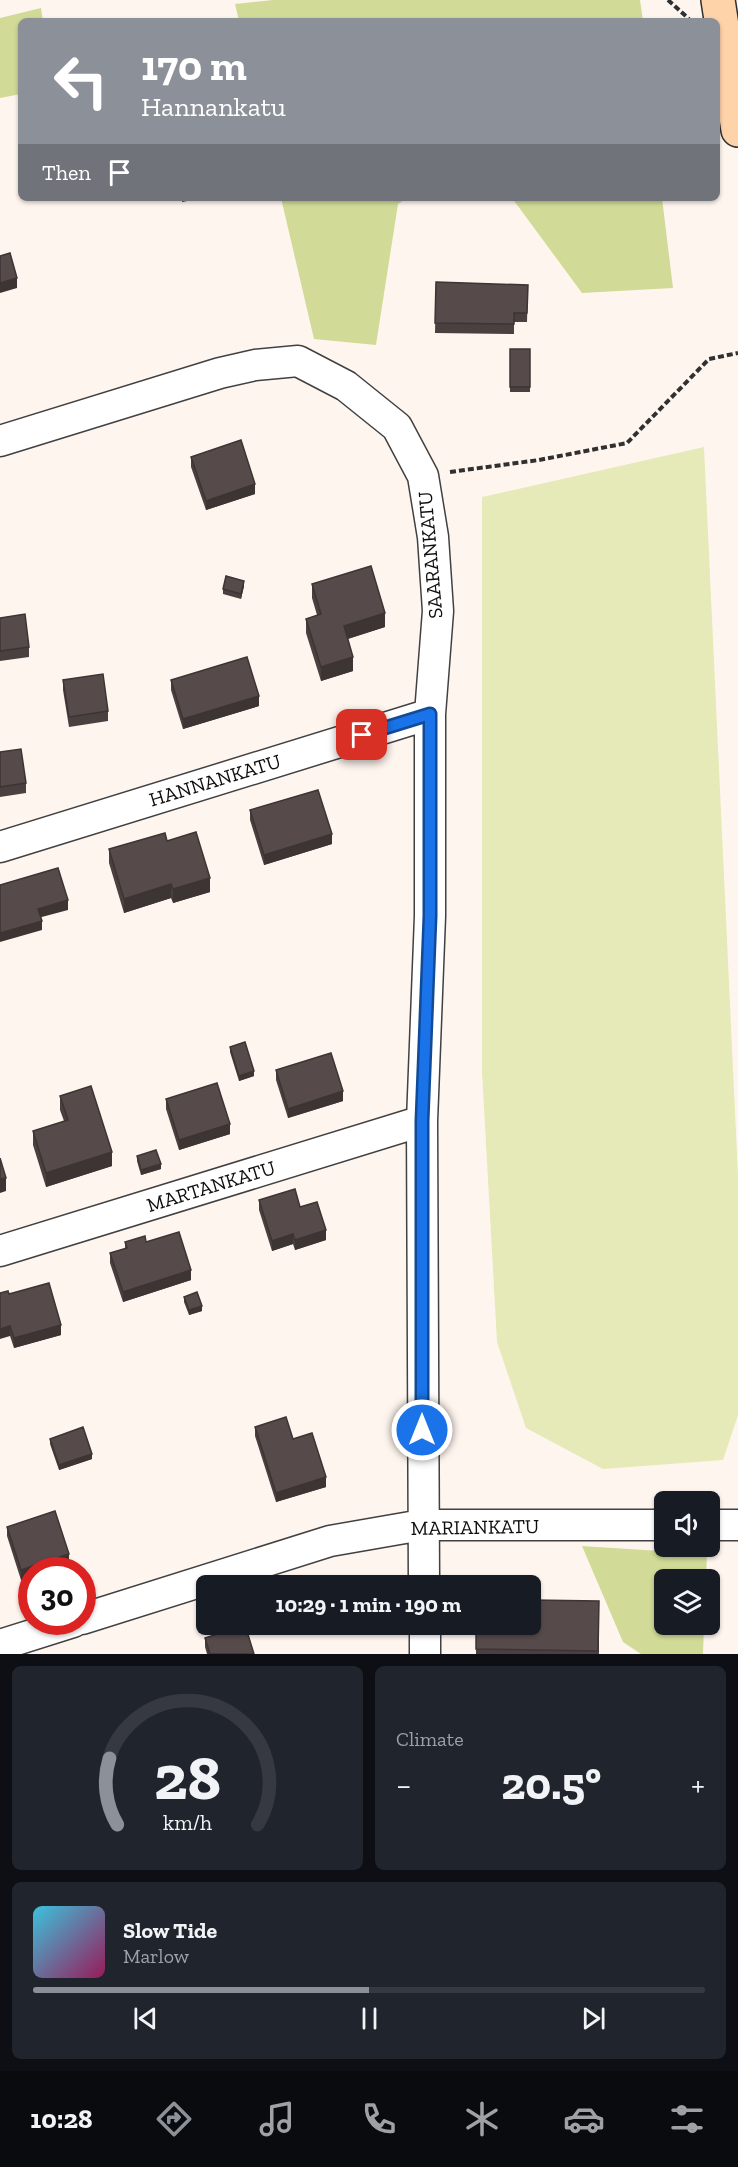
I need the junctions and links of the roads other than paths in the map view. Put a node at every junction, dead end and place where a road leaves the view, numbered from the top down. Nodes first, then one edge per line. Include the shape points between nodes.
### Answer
1 (726, 11) edge
2 (738, 130) edge
3 (0, 441) edge
4 (430, 714) junction
5 (0, 846) edge
6 (422, 1121) junction
7 (0, 1251) edge
8 (738, 1524) edge
9 (423, 1525) junction
10 (654, 1525) edge
11 (720, 1525) edge
12 (424, 1575) edge
13 (96, 1615) edge
14 (32, 1635) edge
15 (425, 1635) edge
16 (0, 1645) edge
17 (425, 1654) edge

1 - 2 main road
3 - 4 street, SAARANKATU via 255,365 298,362 346,386 396,427 423,476 433,537 438,611
4 - 5 street, HANNANKATU
4 - 6 street, SAARANKATU via 430,916
6 - 7 street, MARTANKATU
6 - 9 street, SAARANKATU
8 - 11 street
9 - 10 street, MARIANKATU
9 - 12 street, SAARANKATU
9 - 13 street, MARIANKATU via 330,1541
14 - 16 street
15 - 17 street

